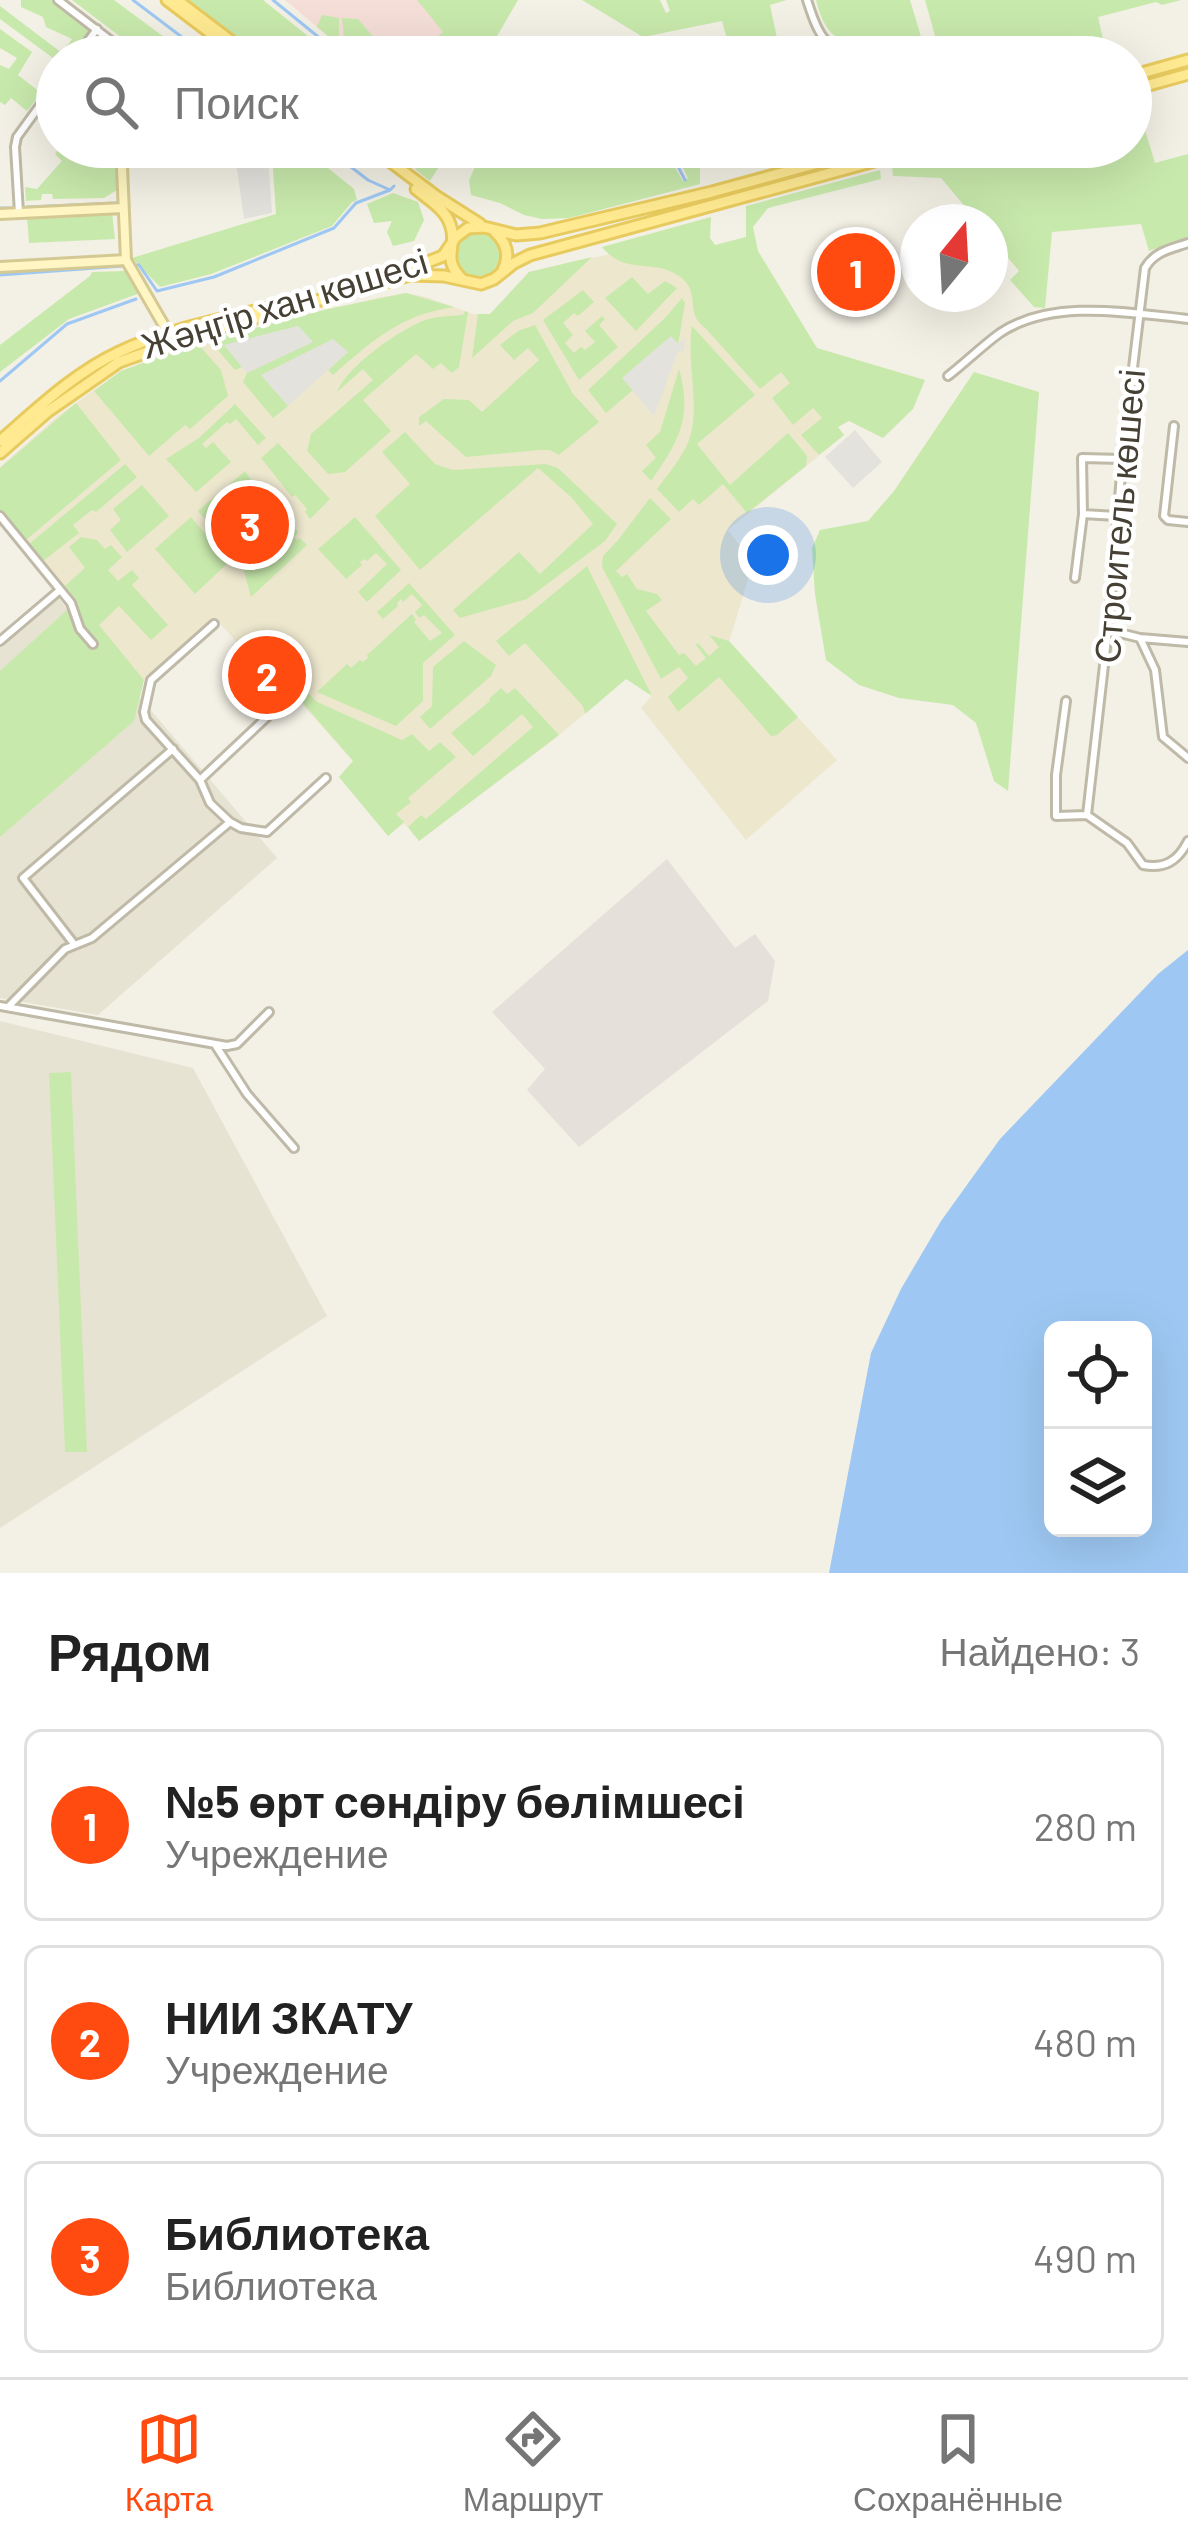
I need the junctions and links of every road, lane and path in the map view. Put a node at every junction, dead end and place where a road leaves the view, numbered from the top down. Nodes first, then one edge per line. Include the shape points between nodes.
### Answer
1 (58, 0) edge
2 (166, 0) edge
3 (177, 0) edge
4 (806, 0) edge
5 (97, 29) junction
6 (92, 36) edge
7 (106, 36) edge
8 (214, 36) edge
9 (224, 36) edge
10 (821, 36) edge
11 (1188, 60) edge
12 (1152, 70) edge
13 (1188, 74) edge
14 (1152, 84) edge
15 (36, 110) edge
16 (122, 168) edge
17 (387, 168) edge
18 (398, 168) edge
19 (801, 168) edge
20 (849, 168) edge
21 (123, 208) junction
22 (19, 213) junction
23 (0, 214) edge
24 (489, 228) junction
25 (1188, 244) edge
26 (451, 247) junction
27 (126, 260) junction
28 (0, 266) edge
29 (500, 274) junction
30 (466, 282) junction
31 (1138, 315) junction
32 (1188, 319) edge
33 (171, 339) junction
34 (948, 376) dead end
35 (1174, 426) dead end
36 (0, 441) edge
37 (0, 453) edge
38 (1122, 459) junction
39 (1083, 514) junction
40 (0, 516) edge
41 (1118, 516) junction
42 (1188, 522) edge
43 (1075, 578) dead end
44 (60, 590) junction
45 (214, 624) dead end
46 (1108, 630) junction
47 (1140, 638) junction
48 (0, 641) edge
49 (1188, 642) edge
50 (93, 644) dead end
51 (1066, 701) dead end
52 (268, 716) dead end
53 (173, 749) junction
54 (1188, 758) edge
55 (326, 778) dead end
56 (200, 781) junction
57 (1087, 815) junction
58 (230, 822) junction
59 (1188, 841) edge
60 (74, 944) junction
61 (4, 1006) edge
62 (269, 1012) dead end
63 (216, 1046) junction
64 (294, 1148) dead end

1 - 5 street
2 - 8 main road
3 - 9 main road
4 - 10 street
5 - 6 street
5 - 7 street
11 - 12 main road
13 - 14 main road
15 - 22 street via 17,136
16 - 21 main road
17 - 26 main road via 443,212
18 - 24 main road
19 - 24 main road, Жәңгір хан көшесі via 540,233
20 - 29 main road, Жәңгір хан көшесі via 541,252
21 - 22 main road
21 - 27 main road
22 - 23 main road
24 - 26 main road, Жәңгір хан көшесі via 464,230
24 - 29 main road via 507,252
25 - 31 street, Строитель көшесі via 1150,259
26 - 30 main road, Жәңгір хан көшесі via 452,267
26 - 33 main road, Жәңгір хан көшесі via 416,268
27 - 28 main road
27 - 33 main road
29 - 30 main road, Жәңгір хан көшесі via 488,283
30 - 33 main road, Жәңгір хан көшесі via 410,275
31 - 32 street
31 - 34 street via 1045,314 1004,331
31 - 38 street, Строитель көшесі
33 - 36 main road, Жәңгір хан көшесі via 99,363
33 - 37 main road, Жәңгір хан көшесі via 100,373
35 - 42 street via 1164,516
38 - 39 street via 1082,458
38 - 41 street, Строитель көшесі
39 - 41 street
39 - 43 street
40 - 44 street
41 - 46 street, Строитель көшесі
44 - 48 street
44 - 50 street
45 - 53 street via 151,680 146,720
46 - 47 street
46 - 57 street, Строитель көшесі
47 - 49 street
47 - 54 street via 1155,670 1163,737
51 - 57 street via 1054,812
52 - 56 street
53 - 56 street
53 - 60 street via 23,878
55 - 58 street via 267,832
56 - 58 street
57 - 59 street via 1143,865 1174,861
58 - 60 street via 92,938
60 - 61 street
61 - 63 street
62 - 63 street via 237,1044
63 - 64 street

